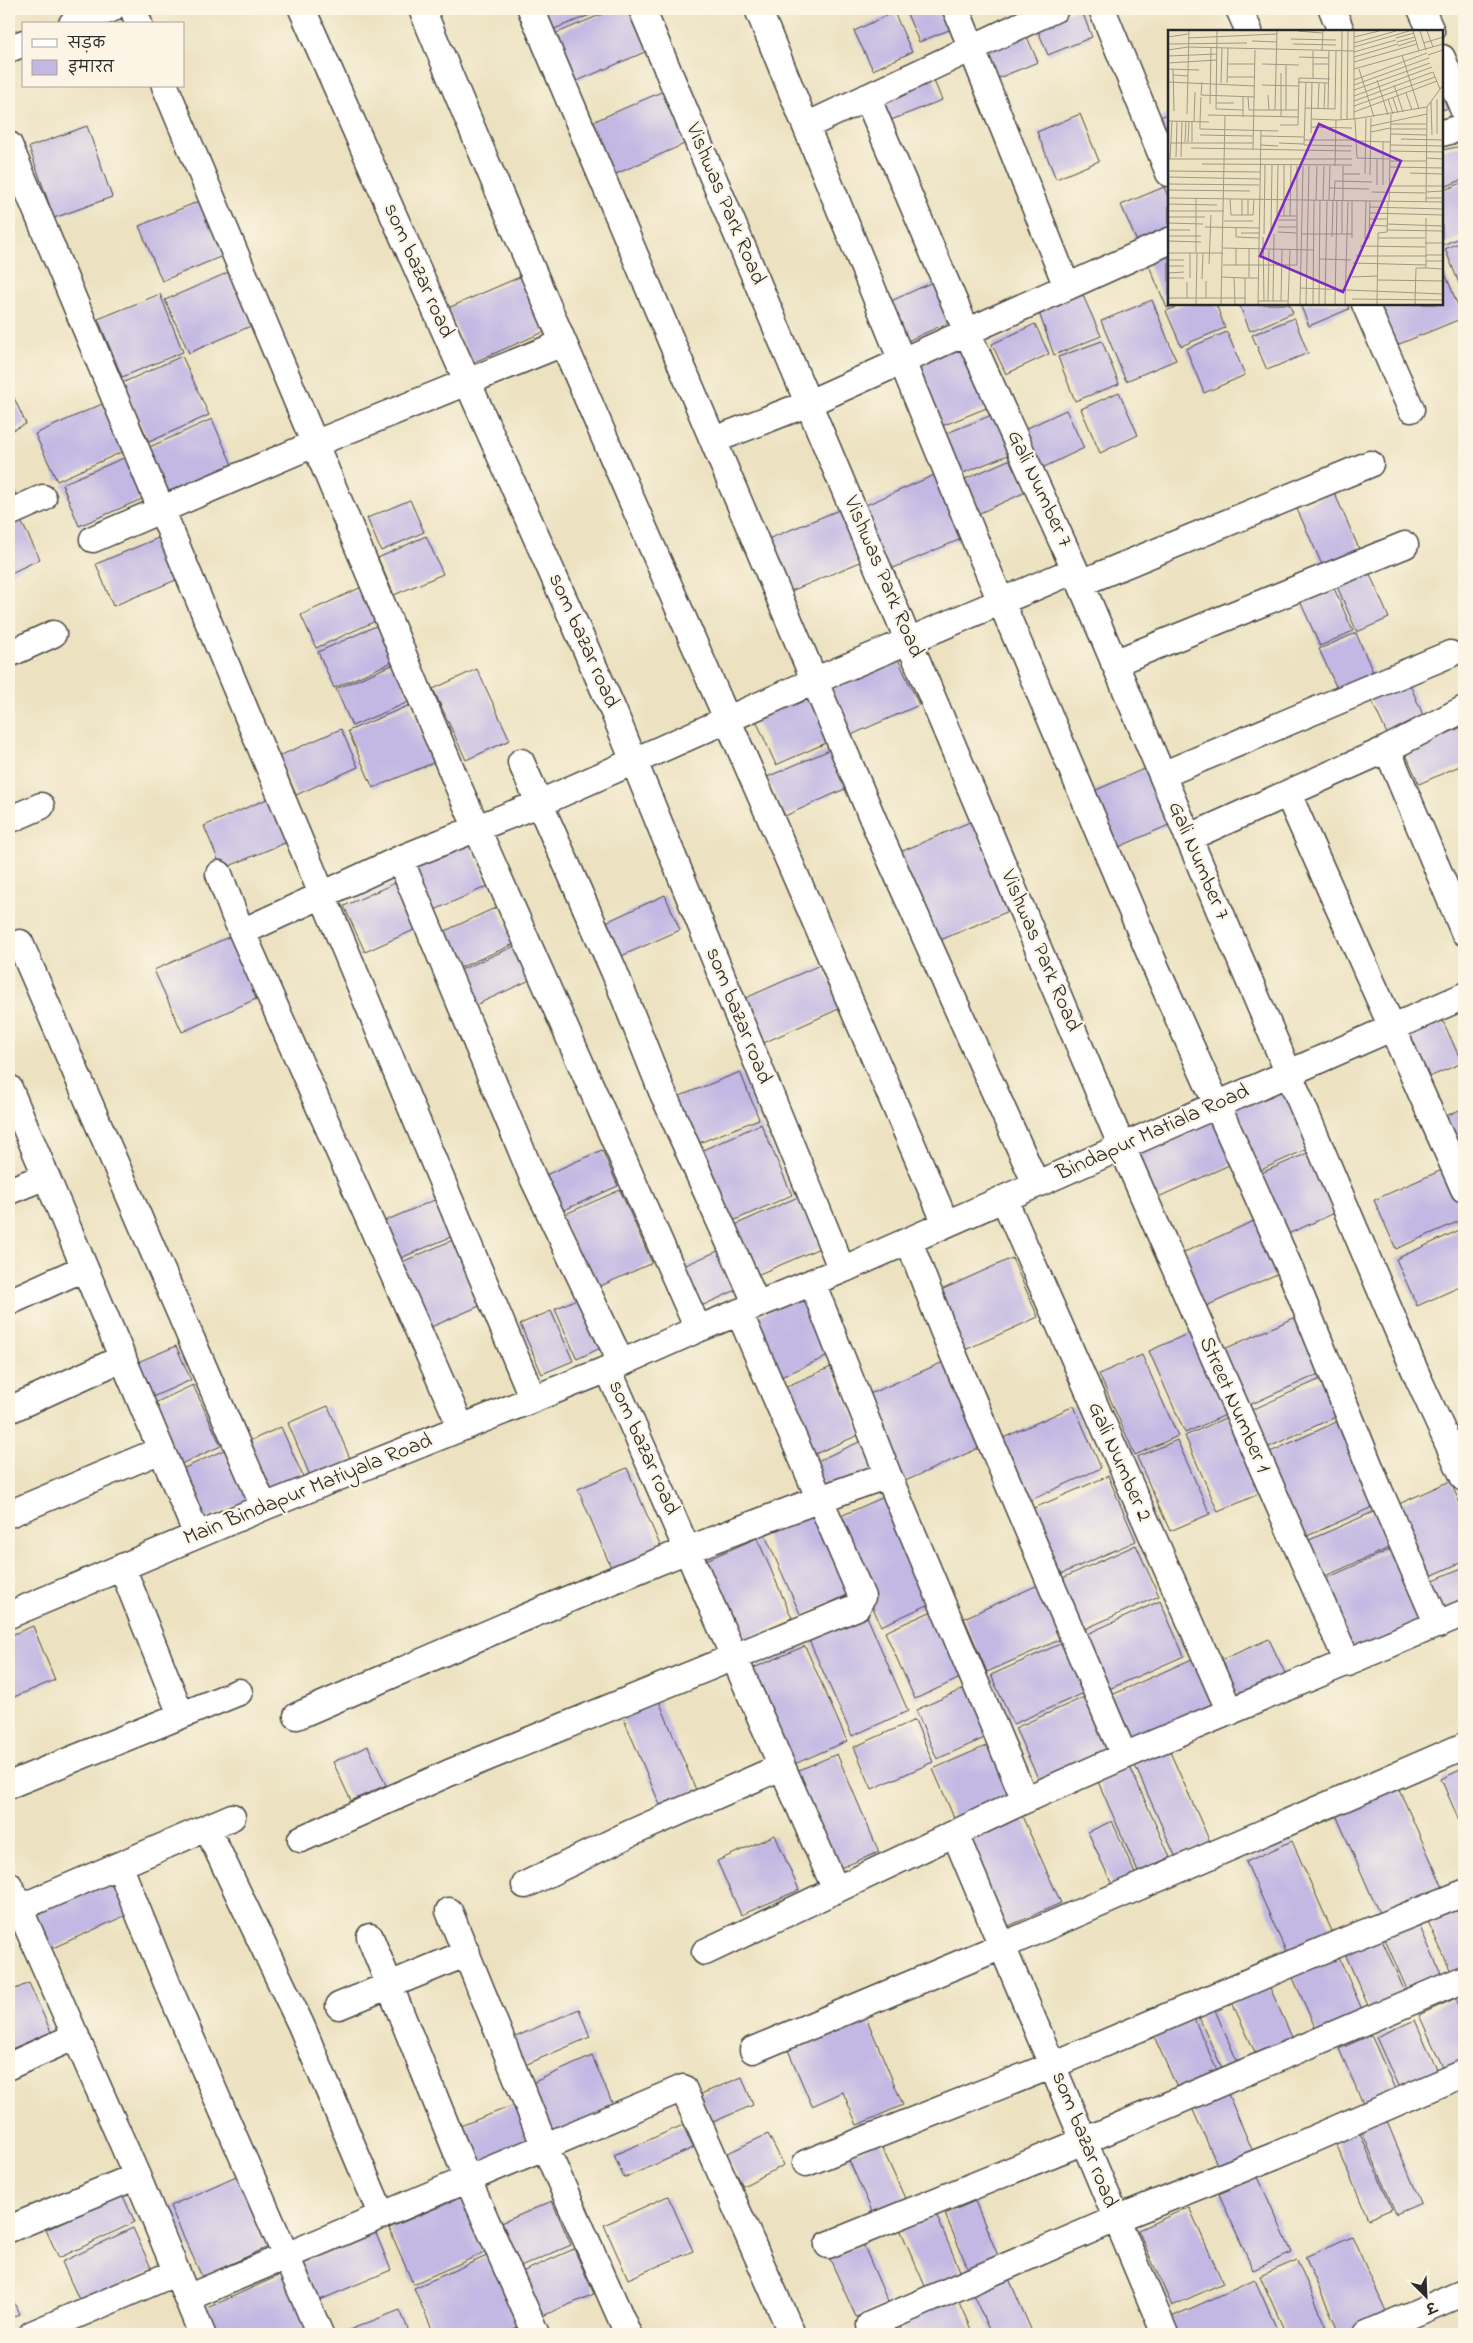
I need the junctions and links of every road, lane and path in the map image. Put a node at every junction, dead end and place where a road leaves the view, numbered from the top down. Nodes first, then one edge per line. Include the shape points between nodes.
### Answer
1 (110, 9) edge
2 (133, 9) edge
3 (302, 9) edge
4 (422, 9) edge
5 (531, 9) edge
6 (642, 9) edge
7 (758, 9) edge
8 (956, 9) edge
9 (1055, 9) edge
10 (1102, 9) edge
11 (1239, 9) edge
12 (1332, 9) edge
13 (1421, 9) edge
14 (77, 22) edge
15 (138, 22) edge
16 (1249, 30) edge
17 (1341, 30) edge
18 (1431, 30) edge
19 (22, 44) edge
20 (972, 48) junction
21 (9, 49) edge
22 (1443, 60) edge
23 (166, 88) edge
24 (867, 97) junction
25 (1464, 111) edge
26 (806, 126) junction
27 (1464, 127) edge
28 (1443, 133) edge
29 (9, 145) edge
30 (1168, 171) edge
31 (1168, 241) edge
32 (1067, 287) junction
33 (1365, 305) edge
34 (967, 332) junction
35 (563, 342) junction
36 (903, 362) junction
37 (468, 382) junction
38 (810, 403) junction
39 (1411, 409) dead end
40 (714, 440) junction
41 (314, 444) junction
42 (1370, 464) dead end
43 (43, 498) dead end
44 (162, 509) junction
45 (9, 513) edge
46 (93, 539) dead end
47 (1405, 545) dead end
48 (1078, 576) junction
49 (1001, 600) junction
50 (53, 634) dead end
51 (910, 641) junction
52 (9, 654) edge
53 (1450, 654) dead end
54 (1114, 663) junction
55 (814, 681) junction
56 (1464, 709) edge
57 (729, 720) junction
58 (1387, 749) junction
59 (634, 760) junction
60 (521, 762) dead end
61 (1162, 775) junction
62 (1288, 794) junction
63 (540, 803) junction
64 (41, 806) dead end
65 (9, 820) edge
66 (477, 829) junction
67 (1188, 838) junction
68 (400, 859) junction
69 (219, 874) dead end
70 (323, 894) junction
71 (242, 932) junction
72 (1464, 932) edge
73 (20, 943) dead end
74 (1464, 996) edge
75 (1393, 1028) junction
76 (1288, 1074) junction
77 (9, 1088) edge
78 (1216, 1105) junction
79 (1122, 1146) junction
80 (46, 1176) junction
81 (1036, 1184) junction
82 (1464, 1189) edge
83 (9, 1191) edge
84 (1006, 1205) junction
85 (946, 1224) junction
86 (909, 1240) junction
87 (84, 1268) junction
88 (842, 1270) junction
89 (812, 1282) junction
90 (9, 1302) edge
91 (748, 1308) junction
92 (698, 1329) junction
93 (123, 1358) junction
94 (615, 1366) junction
95 (533, 1399) junction
96 (9, 1410) edge
97 (462, 1427) junction
98 (161, 1450) junction
99 (888, 1476) junction
100 (1464, 1478) edge
101 (819, 1499) junction
102 (264, 1506) junction
103 (9, 1514) edge
104 (197, 1535) junction
105 (687, 1550) junction
106 (122, 1567) junction
107 (1464, 1613) edge
108 (9, 1615) edge
109 (1438, 1625) junction
110 (734, 1658) junction
111 (1348, 1663) junction
112 (239, 1692) dead end
113 (1230, 1712) junction
114 (181, 1715) junction
115 (297, 1716) dead end
116 (1464, 1746) edge
117 (1124, 1756) junction
118 (781, 1767) junction
119 (9, 1785) edge
120 (1025, 1800) junction
121 (232, 1817) dead end
122 (207, 1828) junction
123 (955, 1834) junction
124 (301, 1839) dead end
125 (118, 1865) junction
126 (525, 1885) dead end
127 (836, 1890) junction
128 (1464, 1893) edge
129 (13, 1898) edge
130 (449, 1911) dead end
131 (370, 1937) dead end
132 (1002, 1946) junction
133 (705, 1952) dead end
134 (467, 1953) junction
135 (1464, 1979) edge
136 (390, 1986) junction
137 (340, 2006) dead end
138 (76, 2036) junction
139 (753, 2050) dead end
140 (9, 2066) edge
141 (1053, 2066) junction
142 (1464, 2074) edge
143 (1084, 2141) junction
144 (545, 2147) junction
145 (806, 2162) dead end
146 (137, 2176) junction
147 (468, 2180) junction
148 (382, 2216) junction
149 (1116, 2219) junction
150 (9, 2229) edge
151 (828, 2245) dead end
152 (288, 2256) junction
153 (177, 2272) junction
154 (1464, 2292) edge
155 (187, 2298) junction
156 (870, 2325) dead end
157 (32, 2334) edge
158 (202, 2334) edge
159 (320, 2334) edge
160 (536, 2334) edge
161 (628, 2334) edge
162 (792, 2334) edge
163 (1165, 2334) edge
164 (1366, 2334) edge

1 - 14 street
2 - 15 street
3 - 37 street, som bazar road
4 - 35 street
5 - 40 street
6 - 38 street, Vishwas Park Road
7 - 26 street
8 - 20 street
9 - 20 street
10 - 30 street
11 - 16 street
12 - 17 street
13 - 18 street
19 - 21 street
20 - 24 street
20 - 32 street
22 - 25 street
23 - 41 street
24 - 26 street
24 - 34 street, Gali Number 7
26 - 36 street
27 - 28 street
29 - 44 street
31 - 32 street
32 - 34 street
33 - 39 street
34 - 36 street
34 - 48 street, Gali Number 7
35 - 37 street
35 - 57 street
36 - 38 street
36 - 49 street
37 - 41 street
37 - 59 street, som bazar road
38 - 40 street
38 - 51 street, Vishwas Park Road
40 - 55 street
41 - 44 street
41 - 66 street
42 - 48 street
43 - 45 street
44 - 46 street
44 - 70 street
47 - 54 street
48 - 49 street
48 - 54 street, Gali Number 7
49 - 51 street
49 - 78 street
50 - 52 street
51 - 55 street
51 - 79 street, Vishwas Park Road
53 - 61 street
54 - 61 street, Gali Number 7
55 - 57 street
55 - 81 street
56 - 58 street
57 - 59 street
57 - 85 street
58 - 62 street
58 - 72 street
59 - 63 street
59 - 88 street, som bazar road
60 - 63 street
61 - 67 street, Gali Number 7
62 - 67 street
62 - 75 street
63 - 66 street
63 - 91 street via 614,971
64 - 65 street
66 - 68 street
66 - 92 street
67 - 76 street, Gali Number 7
68 - 70 street
68 - 94 street
69 - 71 street
70 - 71 street
70 - 95 street
71 - 97 street
73 - 102 street
74 - 75 street, Bindapur Matiala Road
75 - 76 street, Bindapur Matiala Road
75 - 82 street
76 - 78 street, Bindapur Matiala Road
76 - 100 street, Gali Number 7
77 - 80 street
78 - 79 street, Bindapur Matiala Road
78 - 109 street via 1290,1269 1380,1492
79 - 81 street, Bindapur Matiala Road
79 - 111 street, Street Number 1
80 - 83 street
80 - 87 street
81 - 84 street, Bindapur Matiala Road
84 - 85 street, Bindapur Matiala Road
84 - 113 street, Gali Number 2
85 - 86 street, Bindapur Matiala Road
86 - 88 street, Bindapur Matiala Road
86 - 117 street via 943,1330
87 - 90 street
87 - 93 street
88 - 89 street, som bazar road
89 - 91 street, som bazar road
89 - 99 street
91 - 92 street, som bazar road
91 - 101 street
92 - 94 street, som bazar road
93 - 96 street
93 - 98 street
94 - 95 street, Main Bindapur Matiyala Road
94 - 105 street, som bazar road
95 - 97 street, Main Bindapur Matiyala Road
97 - 102 street, Main Bindapur Matiyala Road
98 - 103 street
98 - 104 street
99 - 101 street
99 - 120 street
101 - 105 street
101 - 110 street via 862,1597 861,1602 853,1610
102 - 104 street, Main Bindapur Matiyala Road
104 - 106 street, Main Bindapur Matiyala Road
105 - 110 street, som bazar road
105 - 115 street
106 - 108 street, Main Bindapur Matiyala Road
106 - 114 street
107 - 109 street
109 - 111 street
110 - 118 street, som bazar road
110 - 124 street via 449,1773
111 - 113 street
112 - 114 street
113 - 117 street
114 - 119 street
116 - 132 street
117 - 120 street
118 - 126 street
118 - 127 street, som bazar road
120 - 123 street
121 - 122 street
122 - 125 street
122 - 148 street via 301,2025
123 - 127 street
123 - 132 street, som bazar road
125 - 129 street
125 - 152 street
127 - 133 street
128 - 141 street via 1354,1936
129 - 138 street
130 - 134 street
131 - 136 street
132 - 139 street
132 - 141 street, som bazar road
134 - 136 street
134 - 144 street
135 - 143 street
136 - 137 street
136 - 147 street
138 - 140 street
138 - 146 street
141 - 143 street, som bazar road
141 - 145 street
142 - 149 street via 1274,2156
143 - 149 street, som bazar road
143 - 151 street
144 - 147 street
144 - 161 street
144 - 162 street via 683,2088
146 - 150 street
146 - 153 street
147 - 148 street
147 - 160 street
148 - 152 street
149 - 156 street
149 - 163 street, som bazar road
152 - 155 street
152 - 159 street
153 - 155 street
153 - 157 street
154 - 164 street
155 - 158 street

